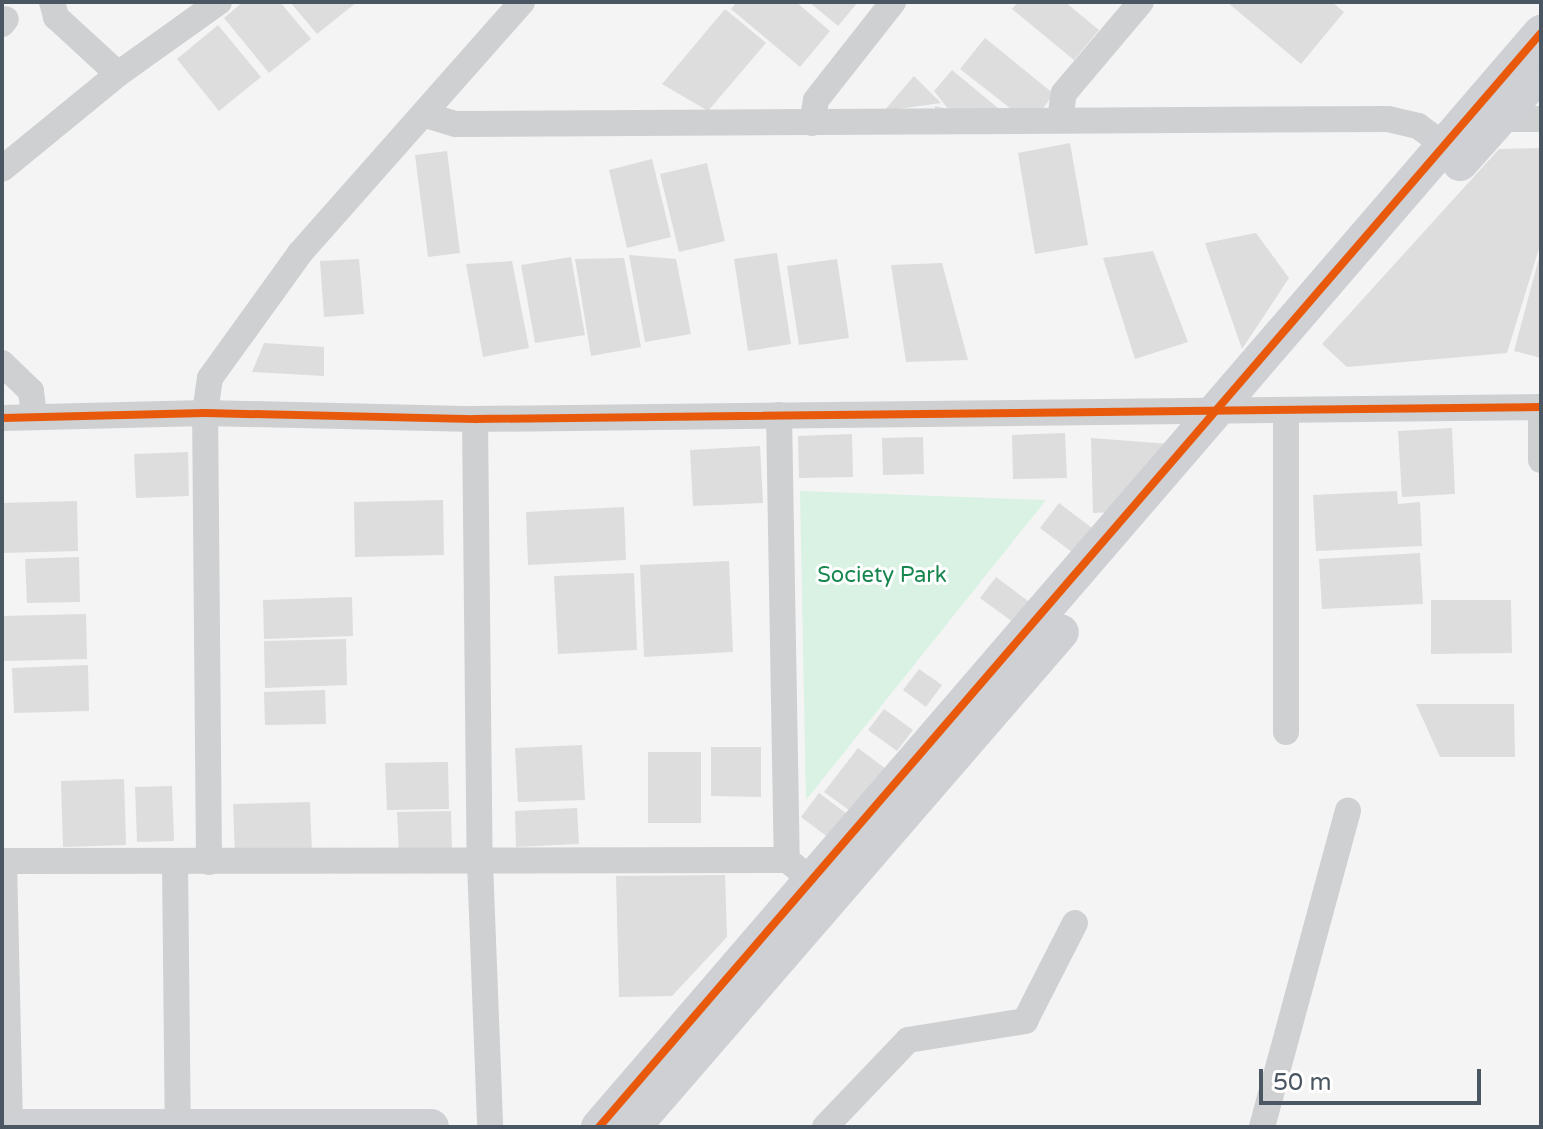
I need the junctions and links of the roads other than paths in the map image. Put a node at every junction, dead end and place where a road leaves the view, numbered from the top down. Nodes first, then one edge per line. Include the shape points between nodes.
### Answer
1 (52, 2) edge
2 (219, 2) edge
3 (522, 2) edge
4 (893, 2) edge
5 (1141, 2) edge
6 (1541, 33) edge
7 (1541, 72) edge
8 (118, 74) junction
9 (1490, 111) junction
10 (426, 115) junction
11 (1541, 119) edge
12 (1060, 120) junction
13 (812, 123) junction
14 (1455, 152) junction
15 (2, 169) edge
16 (2, 363) edge
17 (1541, 407) edge
18 (1231, 412) junction
19 (205, 413) junction
20 (1286, 413) junction
21 (779, 415) junction
22 (34, 416) junction
23 (2, 418) edge
24 (475, 419) junction
25 (1541, 460) edge
26 (1286, 732) dead end
27 (1348, 810) dead end
28 (3, 861) edge
29 (175, 861) junction
30 (209, 862) junction
31 (480, 862) junction
32 (800, 871) junction
33 (796, 920) junction
34 (1075, 923) dead end
35 (178, 1126) edge
36 (10, 1127) edge
37 (24, 1127) edge
38 (106, 1127) edge
39 (431, 1127) edge
40 (490, 1127) edge
41 (599, 1127) edge
42 (633, 1127) edge
43 (825, 1127) edge
44 (1262, 1127) edge

1 - 8 street via 56,17
2 - 8 street
3 - 10 street
4 - 13 street via 816,100
5 - 12 street via 1064,93
6 - 9 street
7 - 9 street
8 - 15 street
9 - 11 street
9 - 14 street
10 - 13 street via 456,124
10 - 19 street via 300,253 248,321 210,378
12 - 13 street
12 - 14 street via 1388,119 1418,126
14 - 18 street
16 - 22 street via 31,391
17 - 20 street
17 - 25 street
18 - 20 street
18 - 21 street
18 - 32 street
18 - 33 street
19 - 22 street
19 - 24 street
19 - 30 street
20 - 26 street
21 - 24 street
21 - 32 street
22 - 23 street
24 - 31 street
27 - 44 street
28 - 29 street
28 - 36 street
29 - 30 street
29 - 35 street
30 - 31 street
31 - 32 street
31 - 40 street
32 - 33 street
33 - 41 street
33 - 42 street
34 - 43 street via 1025,1021 908,1040
35 - 38 street
35 - 39 street
37 - 38 street

